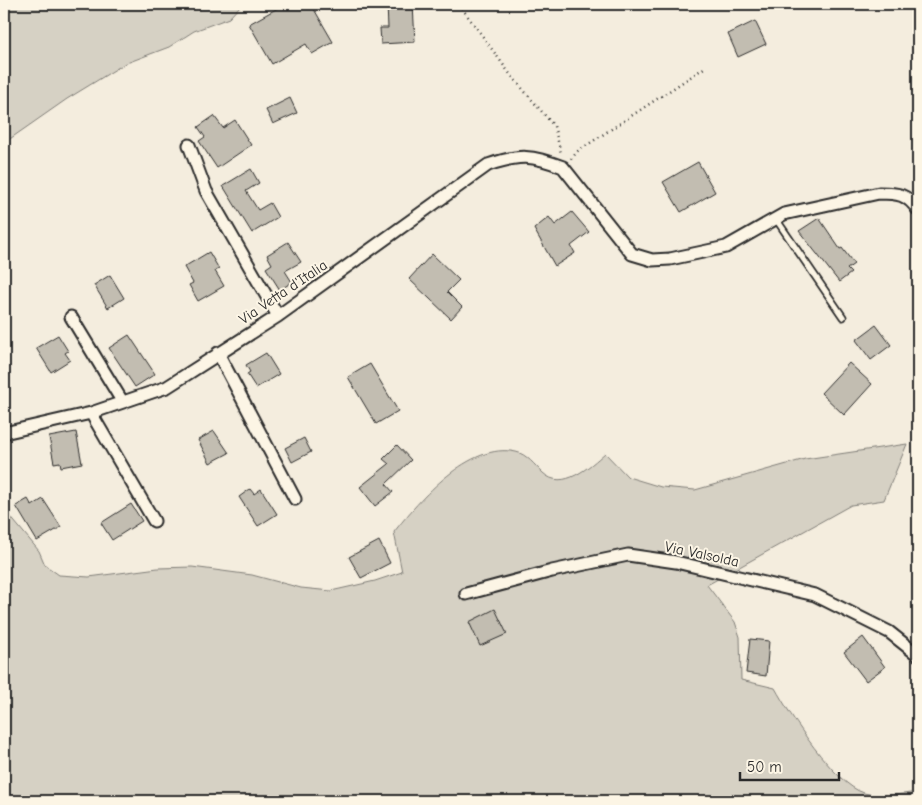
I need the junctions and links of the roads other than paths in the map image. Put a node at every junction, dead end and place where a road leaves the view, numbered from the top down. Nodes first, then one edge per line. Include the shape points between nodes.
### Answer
1 (190, 145) dead end
2 (918, 210) edge
3 (776, 219) junction
4 (278, 316) junction
5 (71, 317) dead end
6 (843, 318) dead end
7 (218, 353) junction
8 (122, 401) junction
9 (91, 413) junction
10 (4, 434) edge
11 (295, 499) dead end
12 (154, 521) dead end
13 (466, 594) dead end
14 (918, 655) edge

1 - 4 street via 206,191
2 - 3 street via 910,199 894,193 879,193 784,214
3 - 4 street, Via Vetta d'Italia via 726,247 652,260 632,254 563,167 514,156 488,165
3 - 6 lane
4 - 7 street, Via Vetta d'Italia
5 - 8 street
7 - 8 street, Via Vetta d'Italia via 167,387
7 - 11 street
8 - 9 street, Via Vetta d'Italia
9 - 10 street, Via Vetta d'Italia
9 - 12 street
13 - 14 street, Via Valsolda via 628,555 676,562 815,595 889,632

